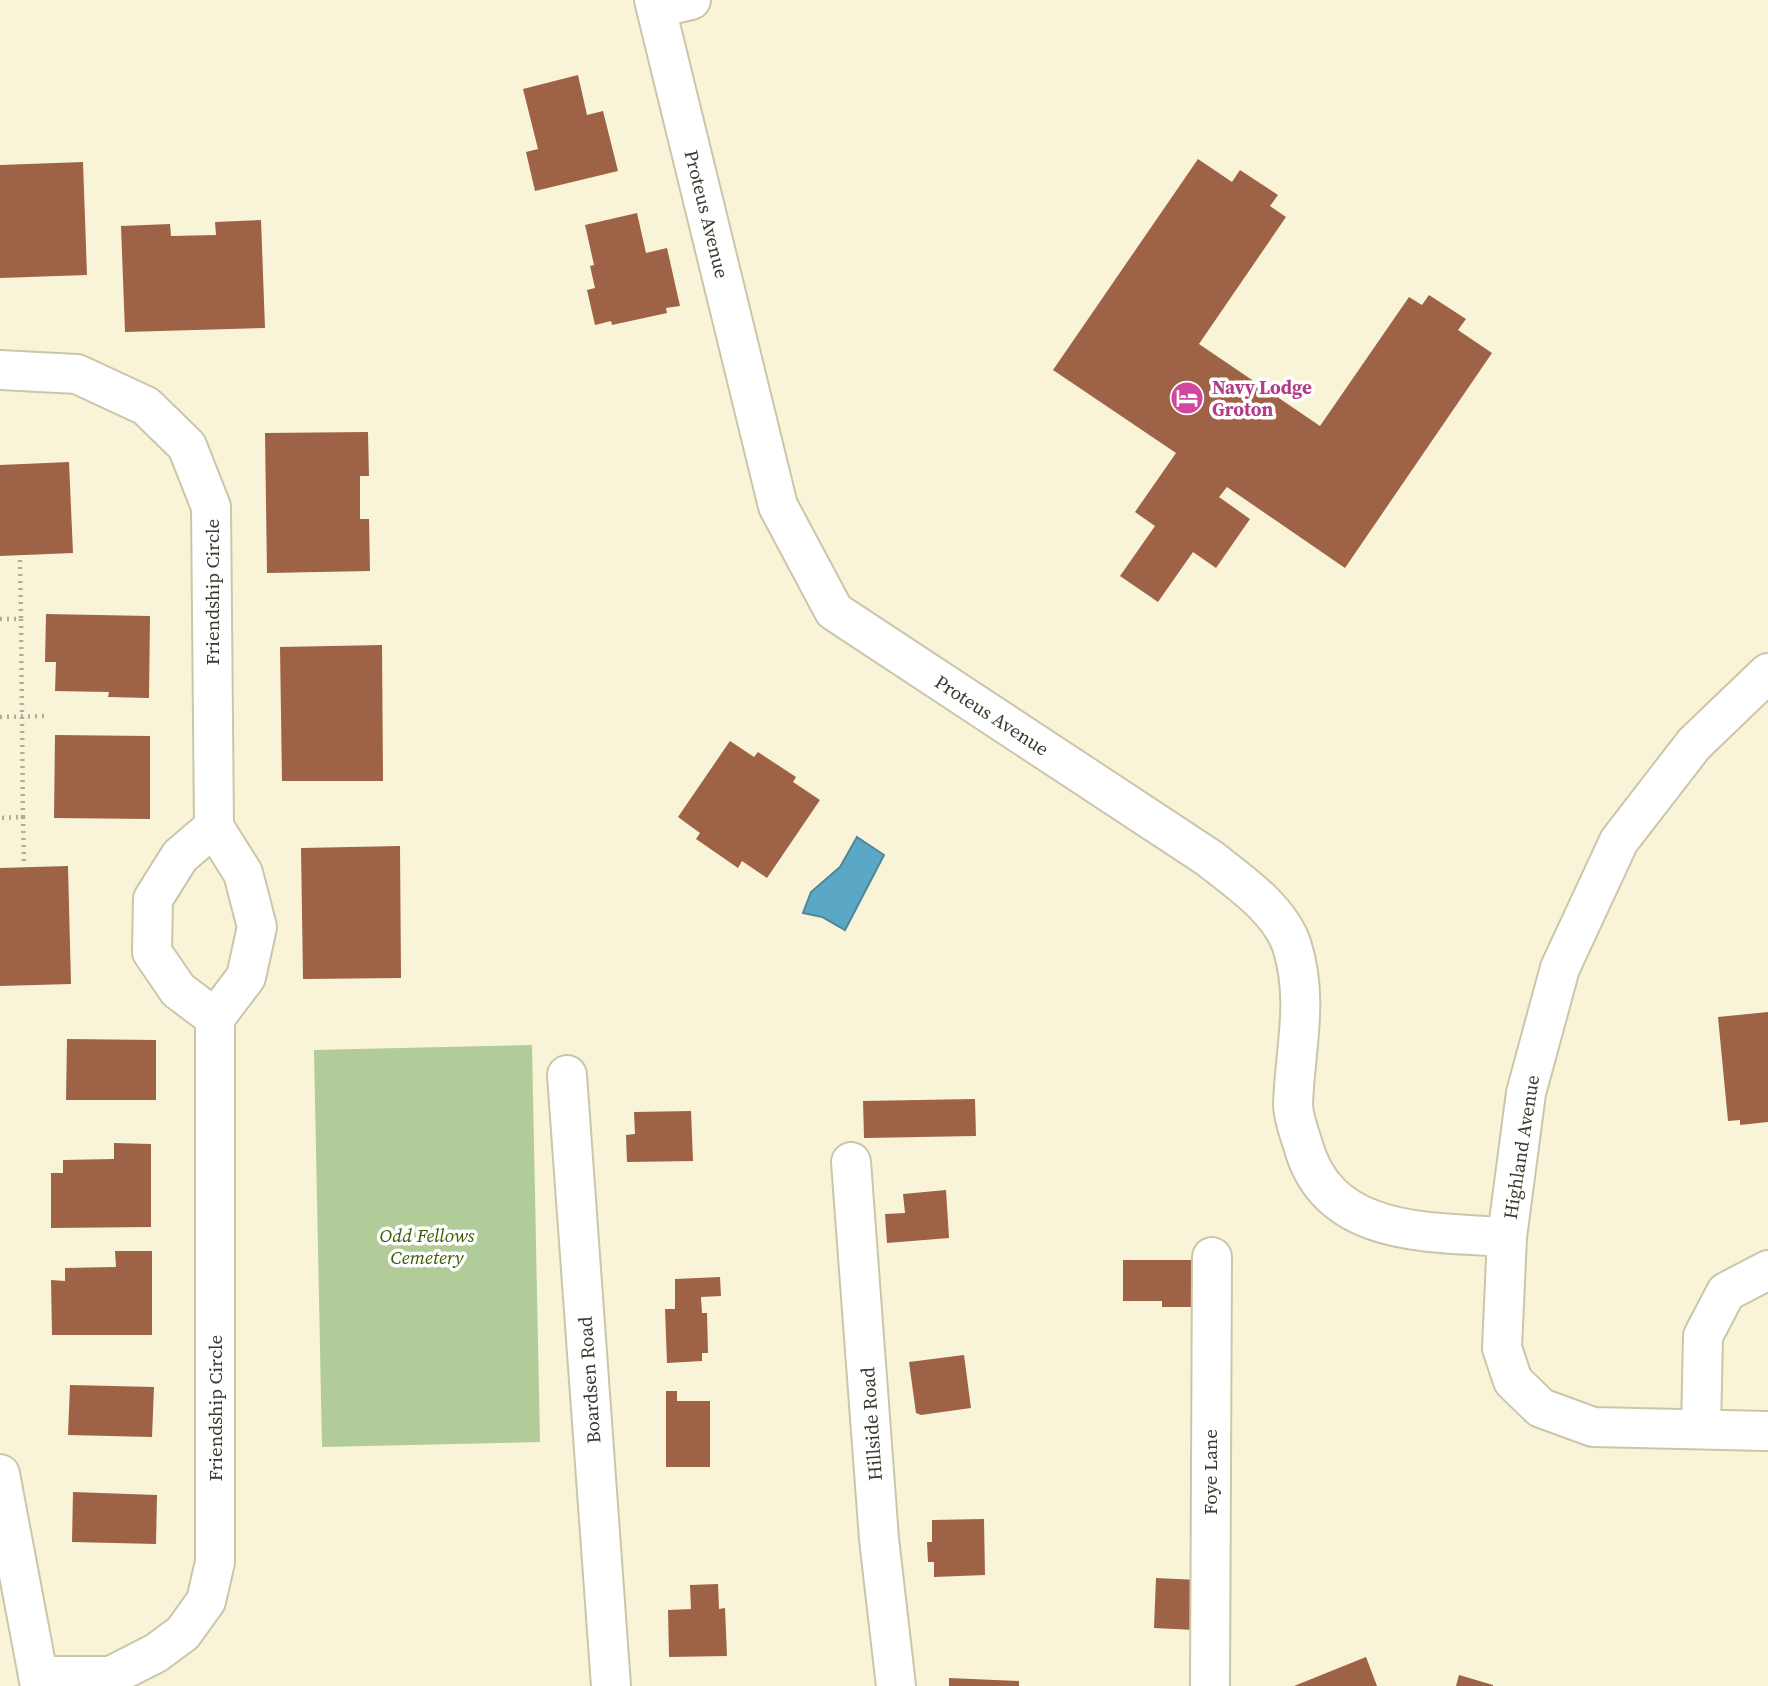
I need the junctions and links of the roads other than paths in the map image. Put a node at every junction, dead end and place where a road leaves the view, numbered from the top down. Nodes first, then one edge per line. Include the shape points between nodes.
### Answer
1 (667, 3) edge
2 (0, 370) edge
3 (1768, 673) edge
4 (214, 827) junction
5 (215, 1018) junction
6 (566, 1074) dead end
7 (851, 1162) dead end
8 (1507, 1237) junction
9 (1212, 1257) dead end
10 (1768, 1270) edge
11 (1701, 1429) junction
12 (1768, 1431) edge
13 (0, 1474) edge
14 (39, 1681) edge
15 (611, 1686) edge
16 (896, 1686) edge
17 (1210, 1686) edge

1 - 8 street, Proteus Avenue via 778,506 834,611 1209,858 1261,898 1292,943 1303,999 1293,1107 1309,1169 1350,1212 1404,1231
2 - 4 street, Friendship Circle via 77,374 146,406 187,446 211,507
3 - 8 street, Highland Avenue via 1694,744 1613,853 1560,968 1526,1093
4 - 5 street via 243,873 257,927 246,977
4 - 5 street via 180,856 153,899 152,952 178,990
5 - 14 street, Friendship Circle via 215,1562 206,1601 183,1633 134,1667 111,1676
6 - 15 street, Boardsen Road
7 - 16 street, Hillside Road via 879,1539
8 - 11 street, Highland Avenue via 1502,1348 1513,1381 1522,1390 1541,1408 1593,1427
9 - 17 street, Foye Lane
10 - 11 street via 1726,1292 1703,1336
11 - 12 street, Highland Avenue
13 - 14 street

